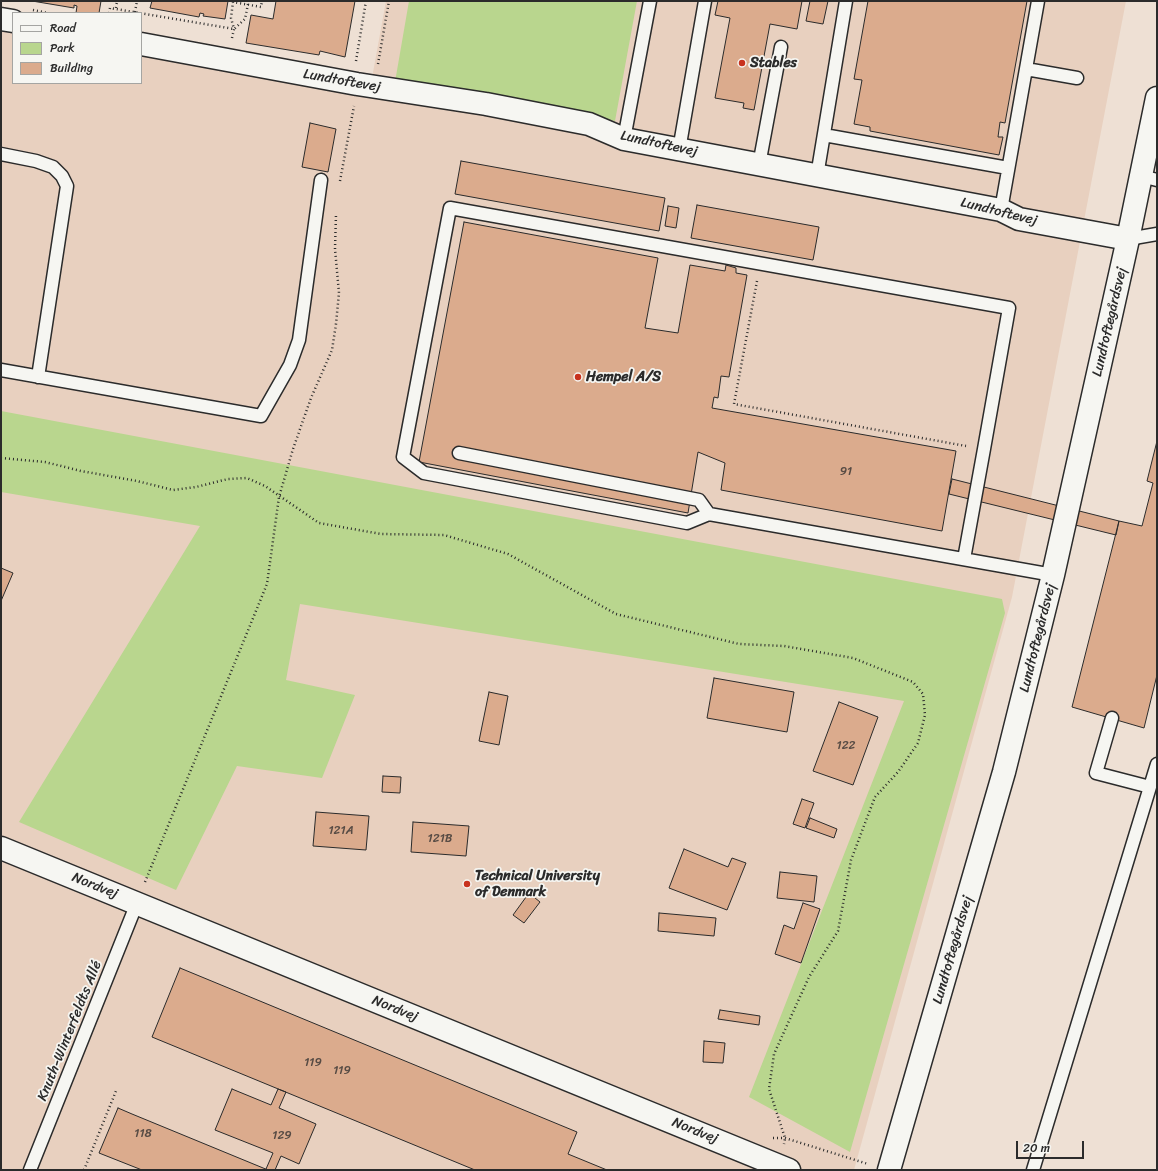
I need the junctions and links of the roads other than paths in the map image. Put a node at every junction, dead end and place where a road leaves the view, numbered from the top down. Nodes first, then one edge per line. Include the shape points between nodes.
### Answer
1 (650, 1) edge
2 (705, 1) edge
3 (846, 1) edge
4 (1038, 1) edge
5 (1, 19) edge
6 (12, 21) edge
7 (142, 44) edge
8 (781, 47) dead end
9 (1026, 69) junction
10 (1077, 78) dead end
11 (1157, 98) edge
12 (824, 135) junction
13 (624, 139) junction
14 (678, 150) junction
15 (1, 154) edge
16 (759, 165) junction
17 (1008, 168) junction
18 (817, 176) junction
19 (1149, 178) edge
20 (321, 180) dead end
21 (1001, 210) junction
22 (1157, 234) edge
23 (1128, 239) junction
24 (1, 370) edge
25 (38, 377) junction
26 (459, 453) dead end
27 (709, 514) junction
28 (964, 559) junction
29 (1053, 575) junction
30 (1112, 718) dead end
31 (1157, 764) edge
32 (1150, 787) junction
33 (1, 848) edge
34 (137, 903) junction
35 (776, 1167) edge
36 (882, 1168) edge
37 (30, 1170) edge
38 (1033, 1170) edge

1 - 13 lane
2 - 14 lane
3 - 12 lane
4 - 9 lane
5 - 6 street
7 - 13 street, Lundtoftevej via 589,124
8 - 16 lane
9 - 10 lane
9 - 17 lane
11 - 19 street, Lundtoftegårdsvej
12 - 17 lane
12 - 18 lane
13 - 14 street, Lundtoftevej
14 - 16 street, Lundtoftevej
15 - 25 lane via 54,166 67,186
16 - 18 street, Lundtoftevej
17 - 21 lane
18 - 21 street, Lundtoftevej
19 - 23 street, Lundtoftegårdsvej
20 - 25 lane via 299,340 290,365 261,416
21 - 23 street, Lundtoftevej via 1019,219
22 - 23 lane
23 - 29 street, Lundtoftegårdsvej
24 - 25 lane
26 - 27 lane via 699,500
27 - 28 lane
27 - 28 lane via 688,523 424,473 404,457 450,208 1008,308
28 - 29 lane
29 - 36 street, Lundtoftegårdsvej via 1004,772
30 - 32 lane via 1096,773
31 - 32 lane
32 - 38 lane
33 - 34 street, Nordvej
34 - 35 street, Nordvej
34 - 37 lane, Knuth-Winterfeldts Allé

